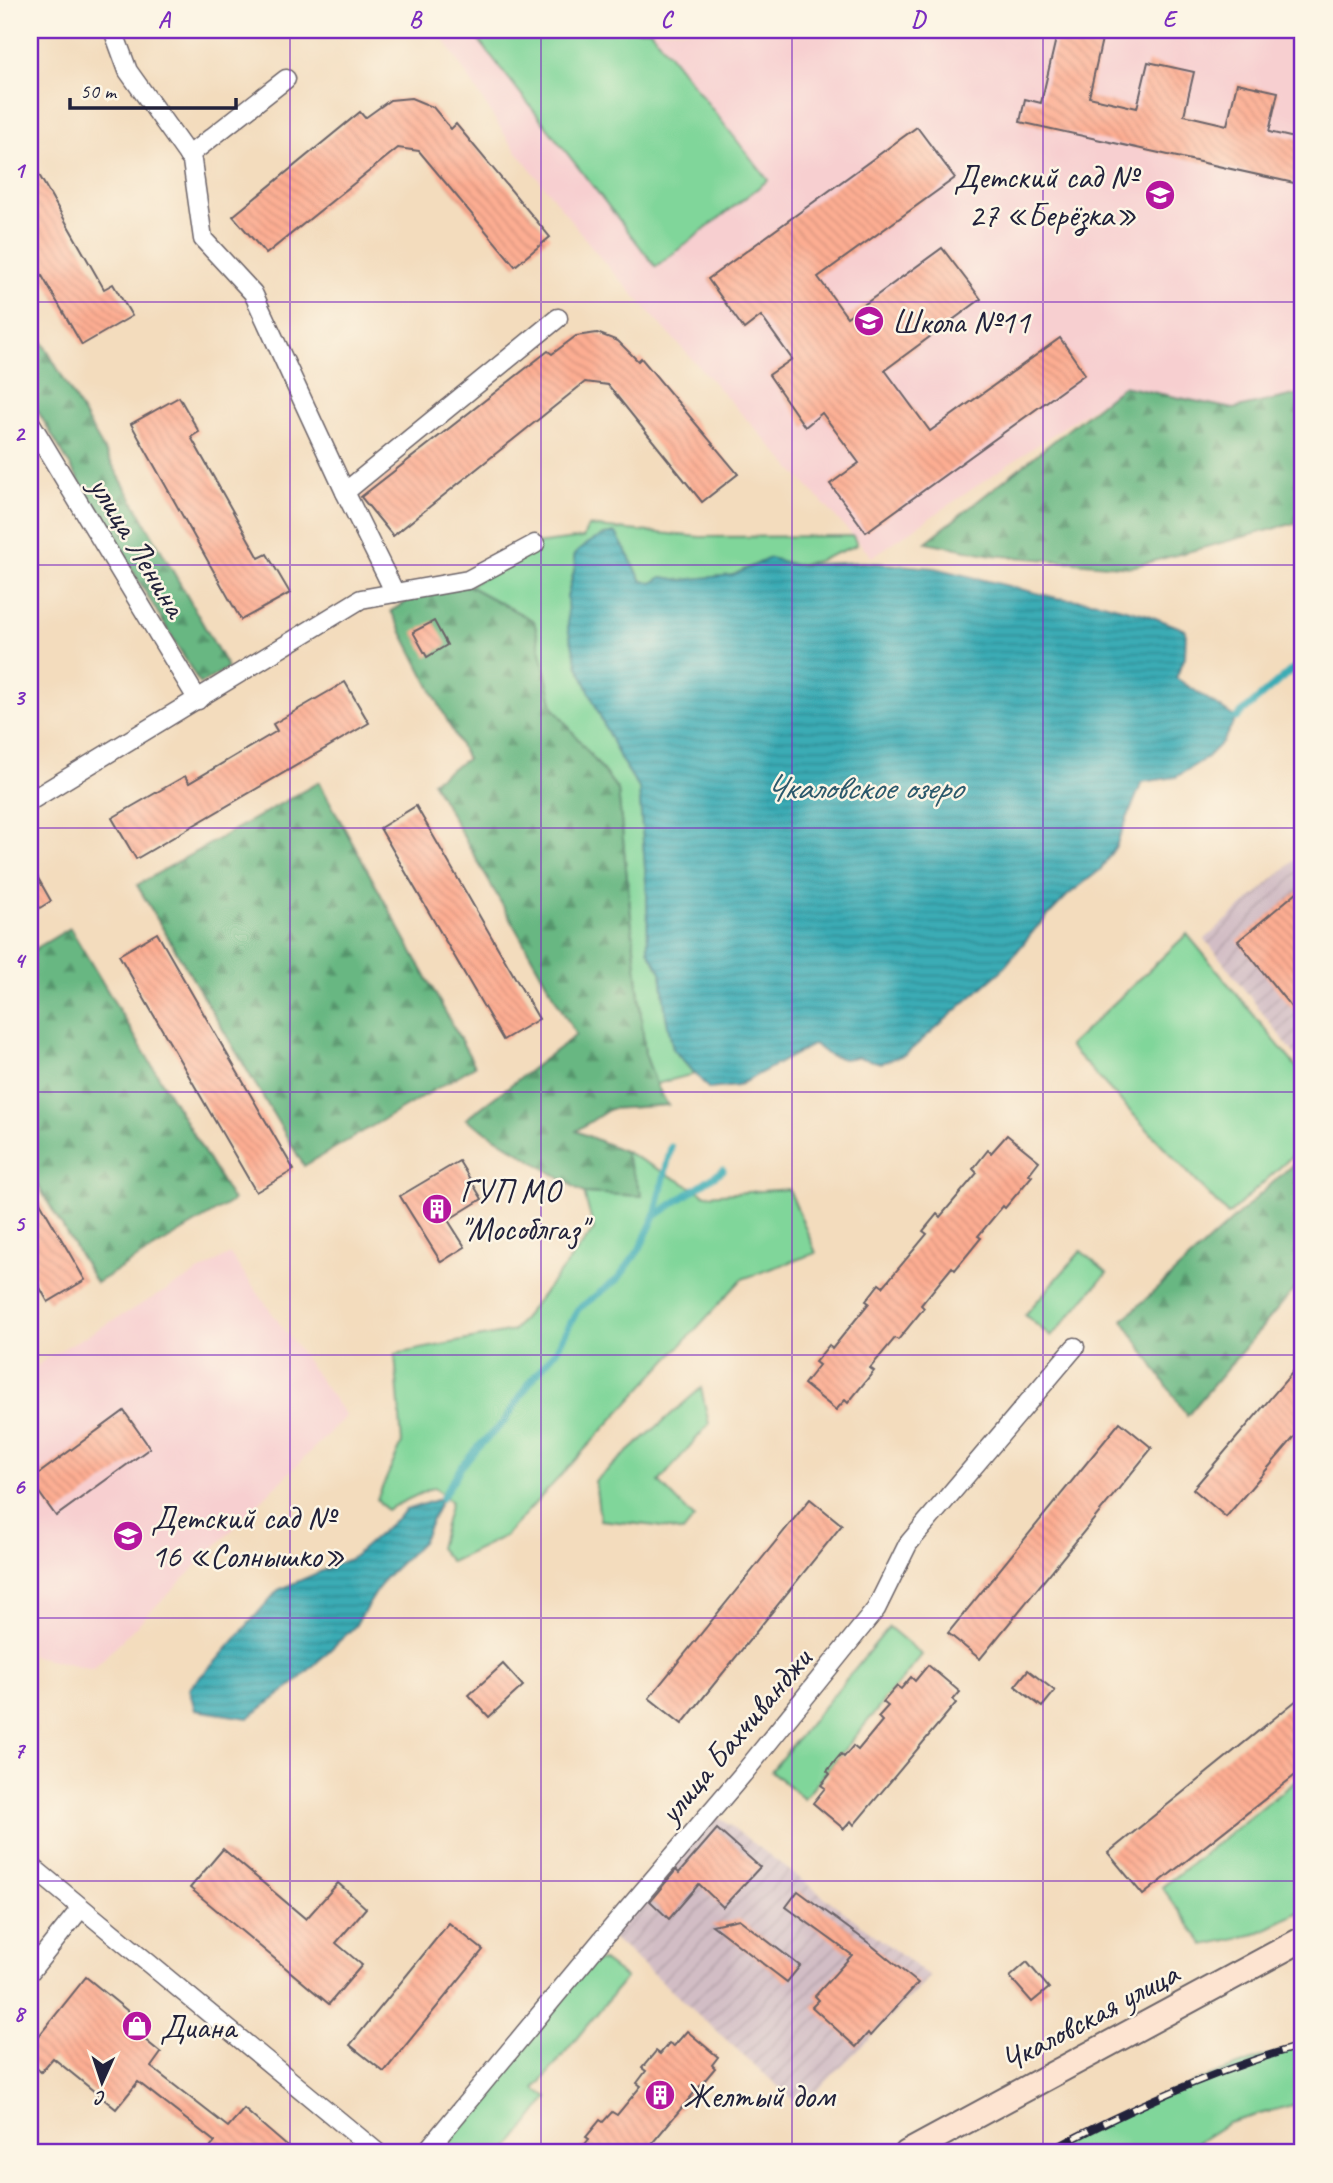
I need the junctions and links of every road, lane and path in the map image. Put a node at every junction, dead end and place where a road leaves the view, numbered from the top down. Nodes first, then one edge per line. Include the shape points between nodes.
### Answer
1 (113, 30) edge
2 (286, 79) dead end
3 (188, 156) junction
4 (558, 318) dead end
5 (30, 422) edge
6 (345, 492) junction
7 (535, 544) dead end
8 (396, 593) junction
9 (198, 700) junction
10 (30, 801) edge
11 (1075, 1347) dead end
12 (30, 1865) edge
13 (82, 1908) junction
14 (1303, 1939) edge
15 (30, 1972) edge
16 (378, 2153) edge
17 (425, 2153) edge
18 (907, 2153) edge

1 - 3 street via 128,71
2 - 3 street
3 - 6 street via 203,239 253,293
4 - 6 street
5 - 9 street, улица Ленина
6 - 8 street
7 - 8 street via 468,580
8 - 9 street via 361,599
9 - 10 street
11 - 17 street, улица Бахчиванджи via 908,1545 876,1609 860,1630
12 - 13 street
13 - 15 street
13 - 16 street
14 - 18 main road, Чкаловская улица

